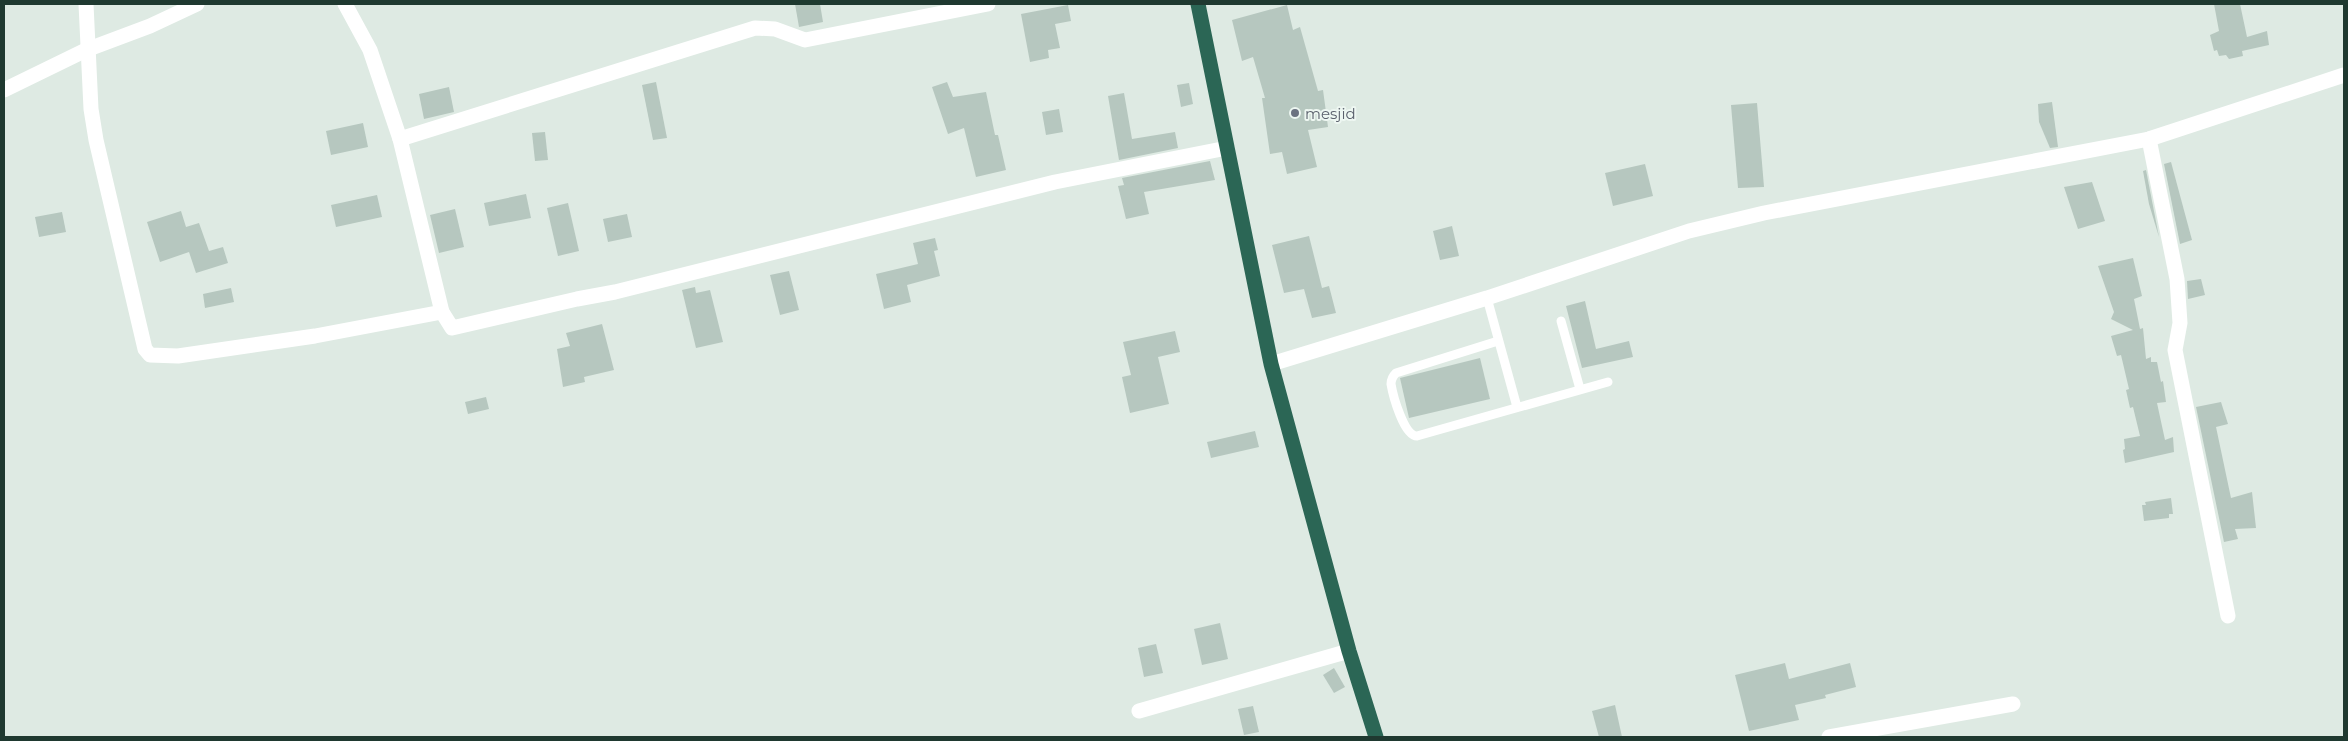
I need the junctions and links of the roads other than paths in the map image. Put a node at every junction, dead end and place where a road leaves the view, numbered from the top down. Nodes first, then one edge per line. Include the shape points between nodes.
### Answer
1 (86, 4) edge
2 (197, 4) edge
3 (346, 4) edge
4 (988, 4) edge
5 (1198, 4) edge
6 (86, 50) junction
7 (2344, 75) edge
8 (4, 90) edge
9 (400, 138) junction
10 (2149, 139) junction
11 (1227, 148) junction
12 (1487, 298) junction
13 (442, 312) junction
14 (1561, 321) dead end
15 (1498, 341) junction
16 (1271, 364) junction
17 (1608, 382) dead end
18 (1580, 390) junction
19 (1517, 406) junction
20 (2228, 616) dead end
21 (1349, 651) junction
22 (2013, 704) dead end
23 (1139, 711) dead end
24 (1376, 737) edge
25 (1829, 737) edge

1 - 6 street
2 - 6 street
3 - 9 street via 370,50
4 - 9 street via 805,40 775,29 755,28
5 - 11 highway
6 - 8 street
6 - 13 street via 96,140 145,349 150,355 178,356 315,336
7 - 10 street
9 - 13 street
10 - 12 street via 1764,213 1689,231
10 - 20 street via 2177,279 2180,323 2175,350
11 - 13 street via 1055,182 615,292 452,328
11 - 16 highway
12 - 15 lane
12 - 16 street
14 - 18 lane
15 - 19 lane
15 - 19 lane via 1396,373 1391,384 1404,426 1412,436
16 - 21 highway
17 - 18 lane
18 - 19 lane
21 - 23 street
21 - 24 highway
22 - 25 street

